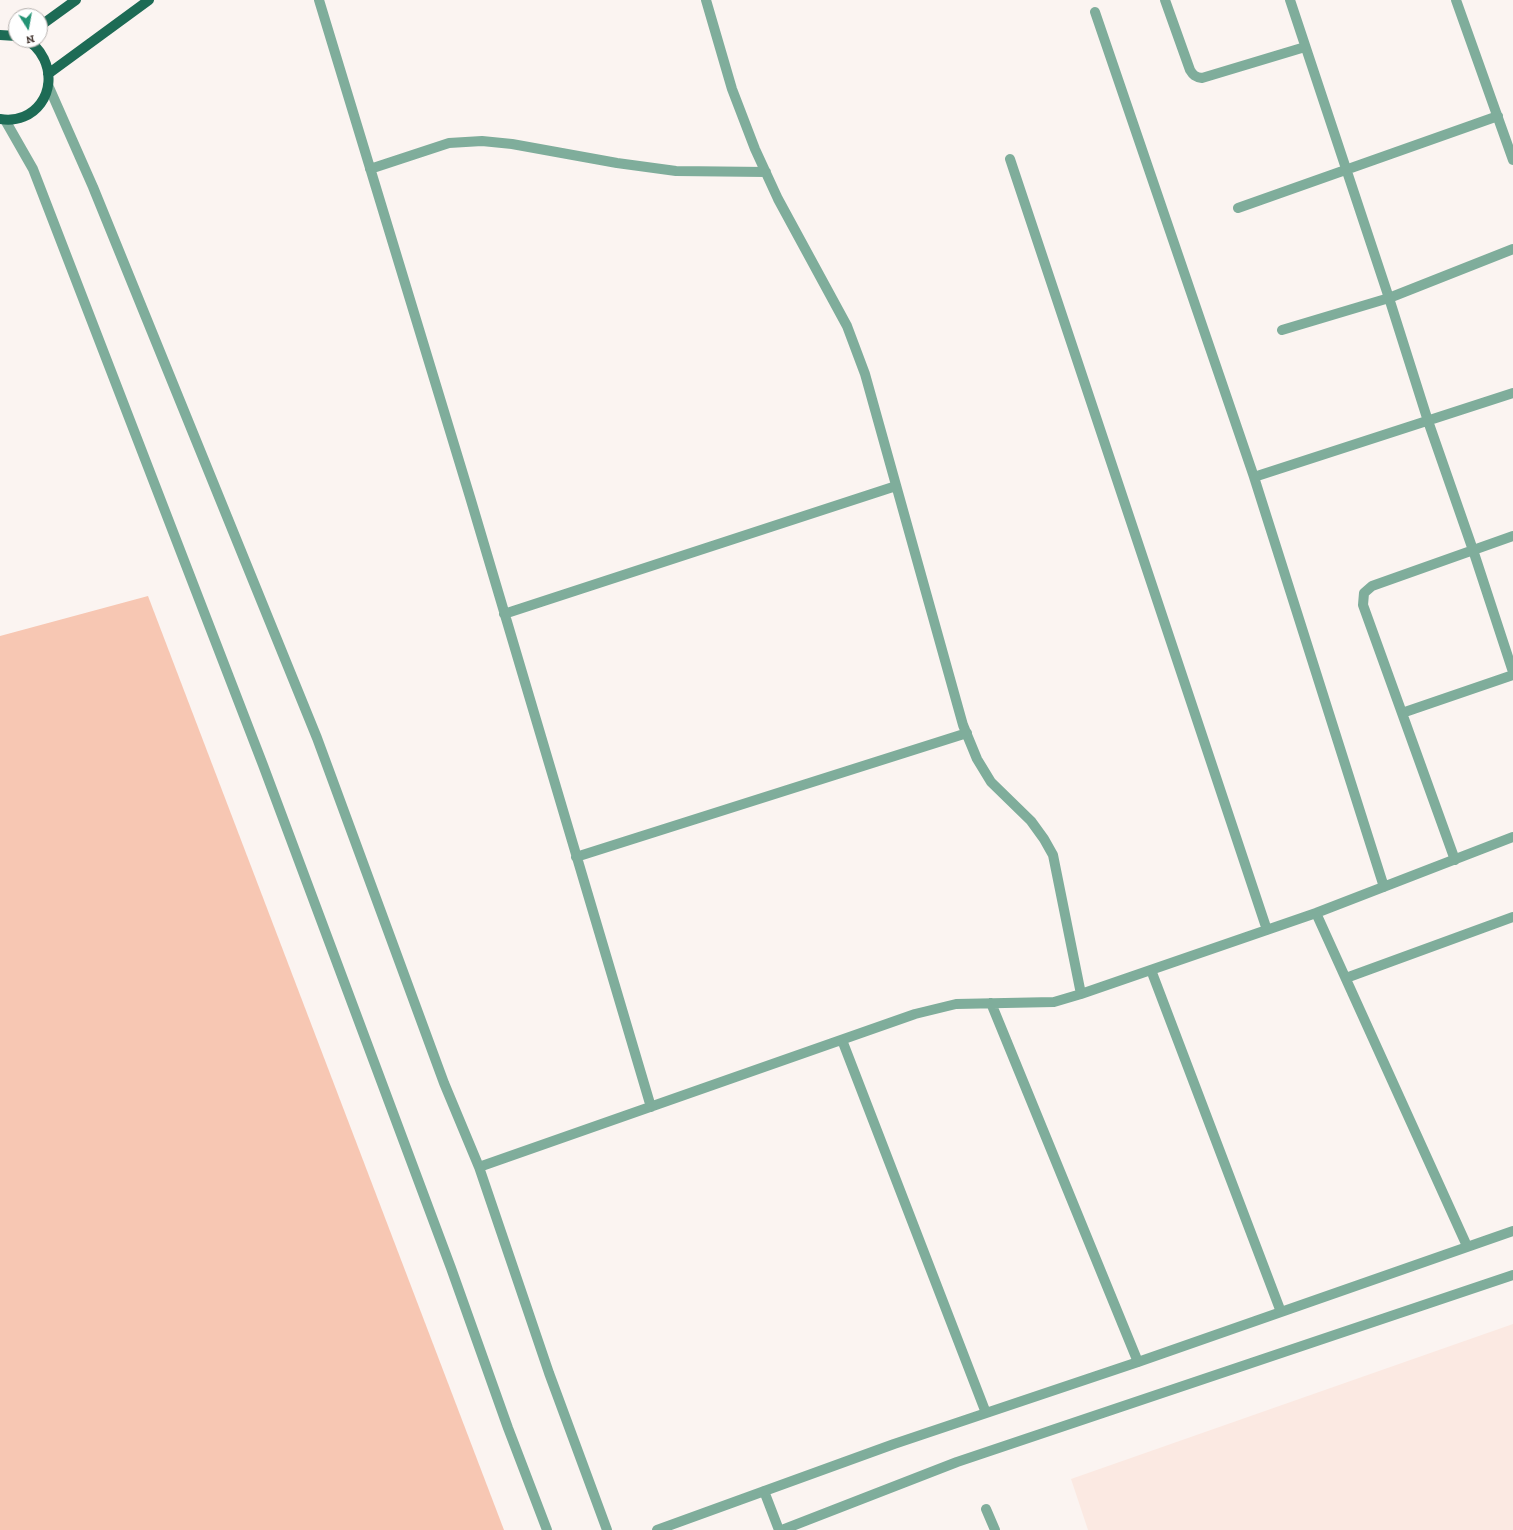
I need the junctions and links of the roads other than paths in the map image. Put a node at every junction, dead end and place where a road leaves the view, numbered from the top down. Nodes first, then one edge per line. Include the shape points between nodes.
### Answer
1 (76, 0) edge
2 (149, 0) edge
3 (319, 0) edge
4 (706, 0) edge
5 (1165, 0) edge
6 (1290, 0) edge
7 (1456, 0) edge
8 (1095, 12) dead end
9 (48, 20) edge
10 (1305, 46) junction
11 (37, 48) edge
12 (48, 74) junction
13 (48, 85) junction
14 (1498, 116) junction
15 (3, 120) edge
16 (1010, 159) dead end
17 (1513, 160) edge
18 (370, 169) junction
19 (1346, 169) junction
20 (766, 172) junction
21 (1238, 208) dead end
22 (1513, 249) edge
23 (1389, 298) junction
24 (1282, 330) dead end
25 (1513, 393) edge
26 (1428, 421) junction
27 (1254, 477) junction
28 (896, 486) junction
29 (1513, 536) edge
30 (1473, 550) junction
31 (504, 614) junction
32 (1513, 673) edge
33 (1402, 713) junction
34 (967, 733) junction
35 (1513, 837) edge
36 (576, 857) junction
37 (1455, 860) junction
38 (1384, 887) junction
39 (1316, 913) junction
40 (1513, 917) edge
41 (1267, 930) junction
42 (1151, 970) junction
43 (1346, 978) junction
44 (1081, 994) junction
45 (991, 1003) junction
46 (842, 1040) junction
47 (651, 1107) junction
48 (479, 1167) junction
49 (1513, 1231) edge
50 (1467, 1246) junction
51 (1513, 1275) edge
52 (1281, 1312) junction
53 (1138, 1362) junction
54 (986, 1413) junction
55 (764, 1491) junction
56 (986, 1509) dead end
57 (547, 1530) edge
58 (607, 1530) edge
59 (657, 1530) edge
60 (779, 1530) edge
61 (782, 1530) edge
62 (995, 1530) edge

1 - 9 main road
2 - 12 main road
3 - 18 street
4 - 20 street via 732,89
5 - 10 street via 1190,70 1197,77 1202,78
6 - 10 street
7 - 14 street
8 - 27 street
10 - 19 street
11 - 12 main road via 47,65
12 - 13 main road
13 - 15 main road via 40,104 26,115
13 - 48 street via 93,187 314,731 444,1083
14 - 17 street
14 - 19 street
15 - 57 street via 33,169 260,758
16 - 41 street
18 - 20 street via 449,143 482,141 676,171
18 - 31 street
19 - 21 street
19 - 23 street
20 - 28 street via 847,326 865,374
22 - 23 street
23 - 24 street
23 - 26 street
25 - 26 street
26 - 27 street
26 - 30 street
27 - 38 street
28 - 31 street
28 - 34 street
29 - 30 street
30 - 32 street
30 - 33 street via 1372,586 1364,593 1363,604
31 - 36 street
32 - 33 street
33 - 37 street
34 - 36 street
34 - 44 street via 977,759 991,782 1031,821 1053,855
35 - 37 street
36 - 47 street
37 - 38 street
38 - 39 street
39 - 41 street
39 - 43 street
40 - 43 street
41 - 42 street
42 - 44 street
42 - 52 street
43 - 50 street
44 - 45 street via 1054,1002
45 - 46 street via 956,1004 915,1014
45 - 53 street
46 - 47 street
46 - 54 street
47 - 48 street
48 - 58 street via 549,1373
49 - 50 street
50 - 52 street
51 - 61 street via 957,1462
52 - 53 street
53 - 54 street
54 - 55 street
55 - 59 street
55 - 60 street
56 - 62 street

